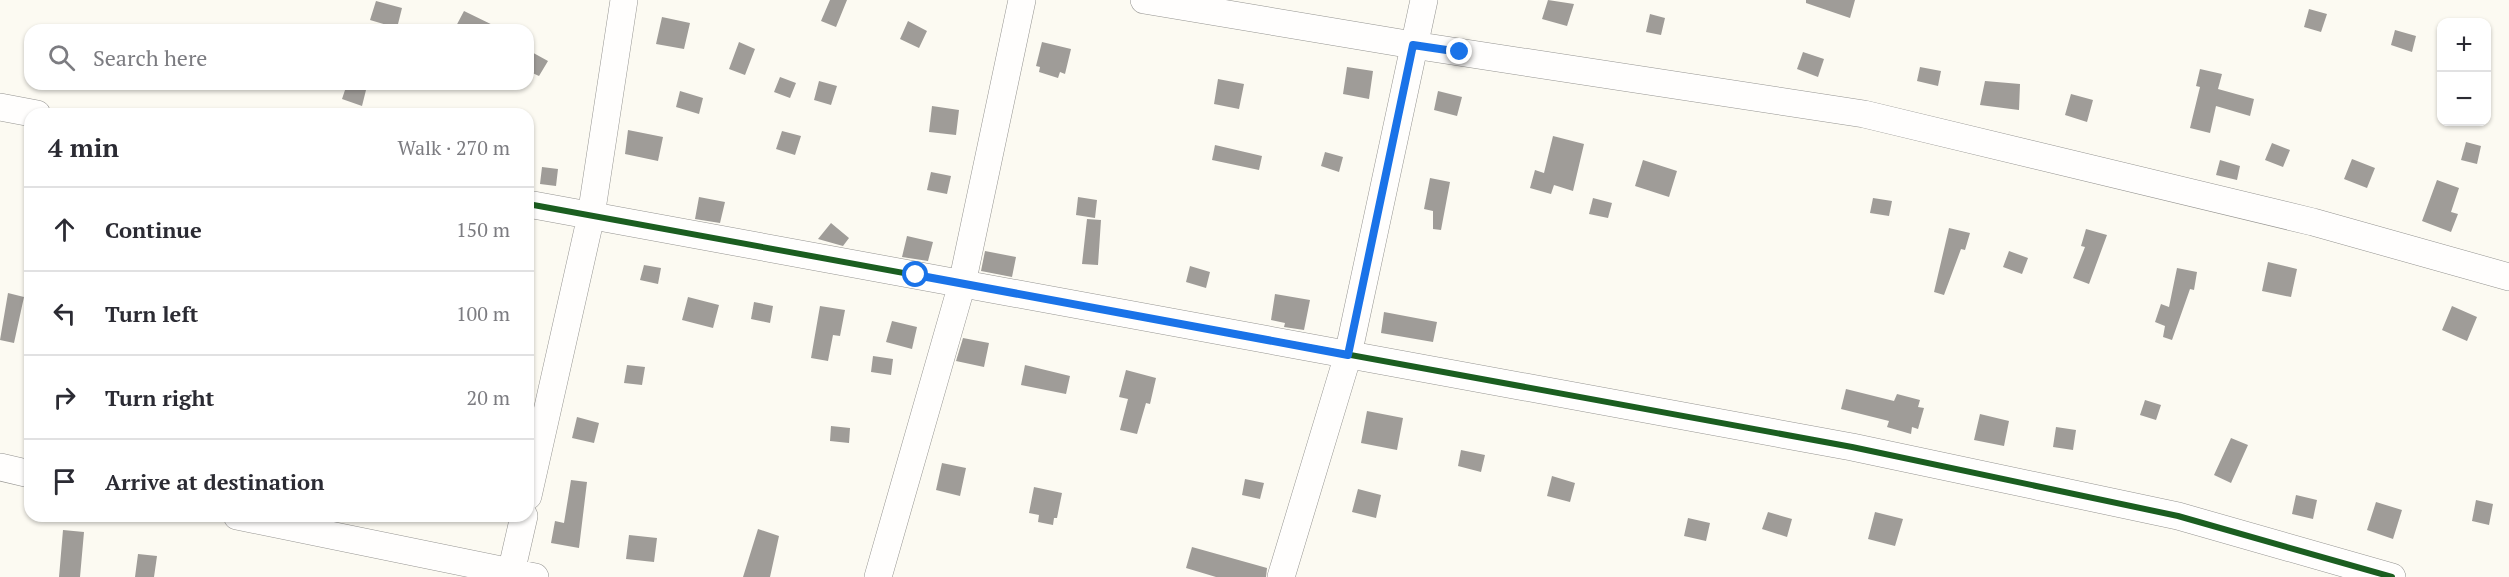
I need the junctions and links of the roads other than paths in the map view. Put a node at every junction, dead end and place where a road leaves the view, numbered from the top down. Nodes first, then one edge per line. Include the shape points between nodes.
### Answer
1 (624, 0) edge
2 (1022, 0) edge
3 (1144, 0) edge
4 (1424, 0) edge
5 (1413, 45) junction
6 (0, 107) edge
7 (24, 112) edge
8 (534, 205) edge
9 (591, 216) junction
10 (2509, 277) edge
11 (962, 284) junction
12 (1348, 355) junction
13 (0, 467) edge
14 (534, 469) edge
15 (24, 473) edge
16 (266, 522) edge
17 (523, 522) edge
18 (519, 575) edge
19 (878, 577) edge
20 (1281, 577) edge
21 (2392, 577) edge

1 - 9 street
2 - 11 street
3 - 5 street
4 - 5 street
5 - 10 street via 1864,114 2313,222
5 - 12 street
6 - 7 street
8 - 9 street
9 - 11 street
9 - 14 street
11 - 12 street
11 - 19 street
12 - 20 street
12 - 21 street via 1852,447 2167,513
13 - 15 street
16 - 18 street
17 - 18 street

